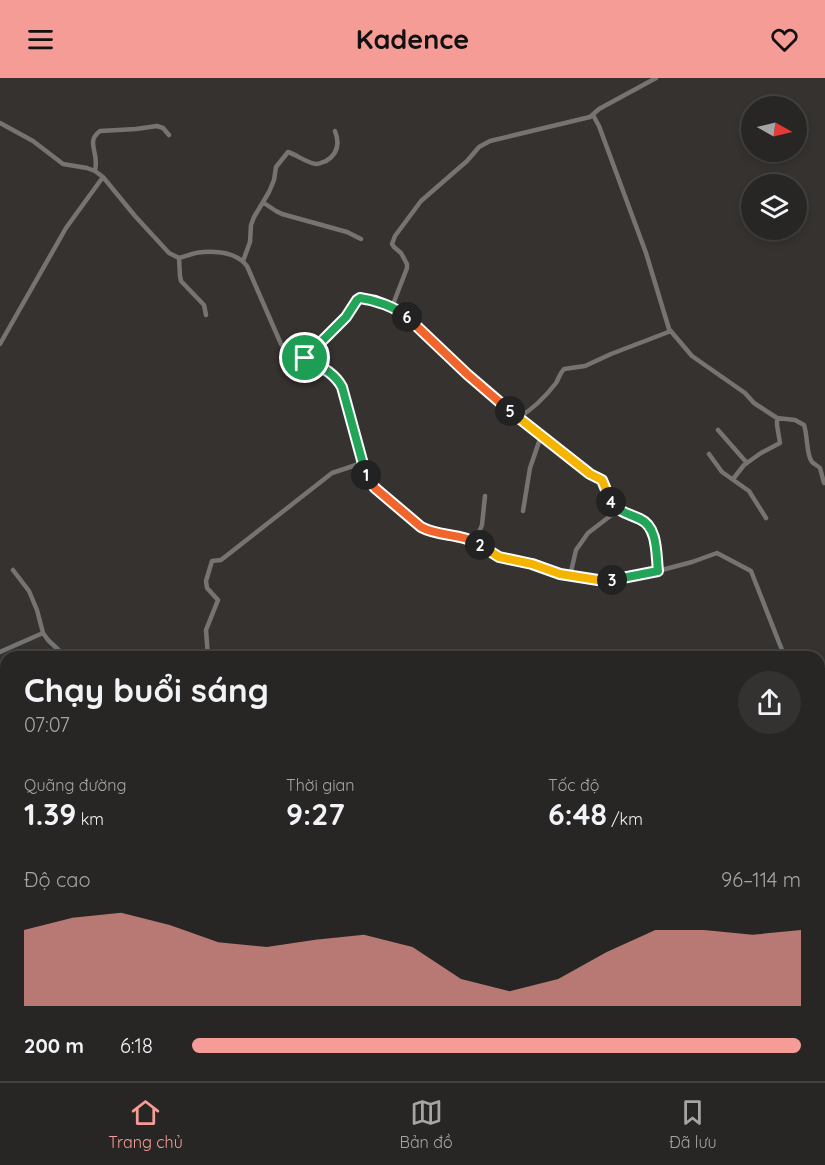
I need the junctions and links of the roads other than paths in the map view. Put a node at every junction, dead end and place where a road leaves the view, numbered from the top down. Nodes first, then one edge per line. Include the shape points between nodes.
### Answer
1 (656, 78) edge
2 (593, 116) junction
3 (0, 123) edge
4 (335, 131) dead end
5 (169, 135) dead end
6 (95, 171) junction
7 (103, 177) junction
8 (264, 203) junction
9 (362, 239) dead end
10 (180, 258) junction
11 (243, 261) junction
12 (392, 308) junction
13 (206, 315) dead end
14 (0, 326) edge
15 (9, 328) junction
16 (671, 331) junction
17 (0, 344) edge
18 (305, 358) junction
19 (518, 418) junction
20 (777, 418) junction
21 (718, 430) dead end
22 (541, 436) junction
23 (709, 454) dead end
24 (362, 463) junction
25 (747, 463) junction
26 (733, 479) junction
27 (824, 483) dead end
28 (485, 496) dead end
29 (618, 510) junction
30 (523, 511) dead end
31 (766, 518) dead end
32 (475, 542) junction
33 (13, 570) dead end
34 (658, 571) junction
35 (570, 576) junction
36 (43, 633) junction
37 (2, 651) edge
38 (60, 651) edge
39 (208, 651) edge
40 (782, 651) edge

1 - 2 street
2 - 12 street via 483,144 431,191 392,244 407,268
2 - 16 street via 646,253
3 - 6 street via 63,164
4 - 8 street via 337,151 325,161 313,164 287,153 276,167
5 - 6 street via 157,126 100,131 93,137
6 - 7 street
7 - 10 street via 169,253
7 - 15 street via 67,227
8 - 9 street via 282,214
8 - 11 street via 251,225
10 - 11 street via 202,252 224,253
10 - 13 street via 181,281 204,305
11 - 18 street via 281,344
12 - 18 street via 360,298
12 - 19 street
14 - 15 street
15 - 17 street
16 - 19 street via 588,364 564,369 541,400
16 - 20 street via 692,356
18 - 24 street via 338,379
19 - 22 street
20 - 25 street via 780,443
20 - 27 street via 804,425 809,458 822,466
21 - 25 street
22 - 29 street via 602,480
22 - 30 street via 530,468
23 - 26 street via 722,472
24 - 32 street via 375,488 414,523 429,531
24 - 39 street via 332,473 221,560 212,561 207,588 218,600 206,630
25 - 26 street
26 - 31 street via 749,491
28 - 32 street via 482,525
29 - 34 street via 642,520 651,529
29 - 35 street via 588,533 576,550
32 - 35 street via 499,557
33 - 36 street via 29,591
34 - 35 street via 602,581
34 - 40 street via 717,553 748,569
36 - 37 street
36 - 38 street

